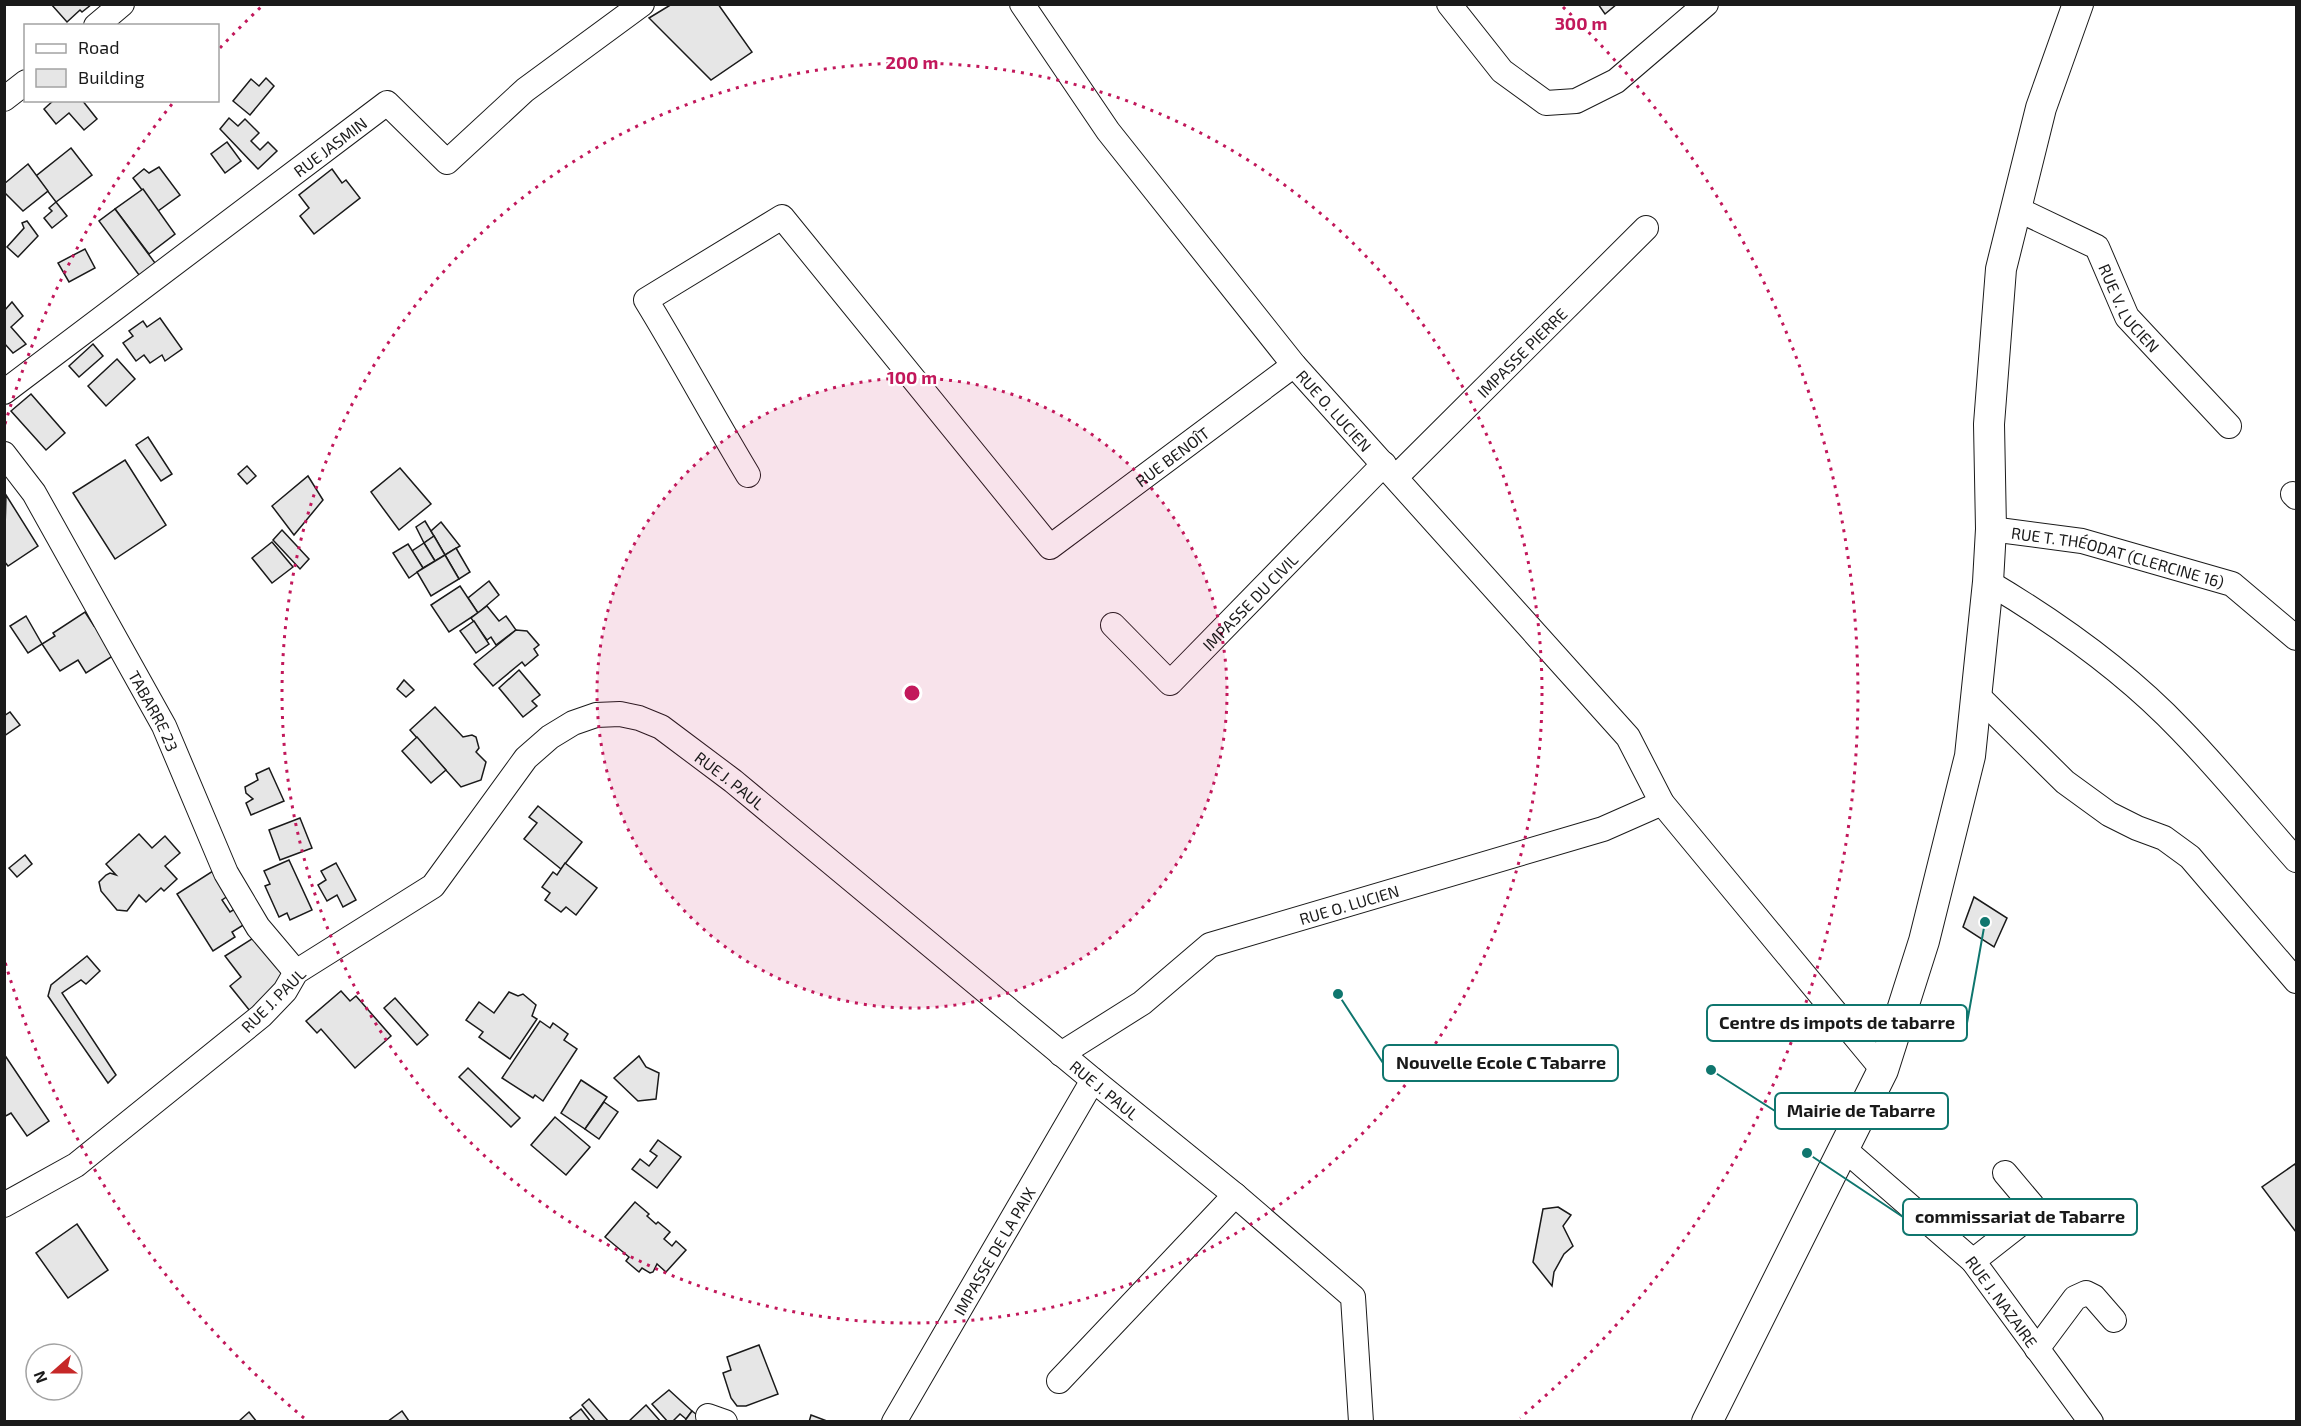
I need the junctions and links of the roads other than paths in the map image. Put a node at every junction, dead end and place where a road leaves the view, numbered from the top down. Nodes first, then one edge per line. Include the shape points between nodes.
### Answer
1 (122, 4) edge
2 (642, 4) edge
3 (1022, 4) edge
4 (1449, 4) edge
5 (1706, 4) edge
6 (2078, 4) edge
7 (98, 24) edge
8 (24, 84) edge
9 (4, 99) edge
10 (2017, 209) junction
11 (1646, 228) dead end
12 (1294, 365) junction
13 (4, 392) edge
14 (2229, 426) dead end
15 (4, 453) edge
16 (1390, 470) junction
17 (748, 475) dead end
18 (1991, 529) junction
19 (1988, 582) junction
20 (1113, 625) dead end
21 (2296, 639) edge
22 (1977, 695) junction
23 (1662, 803) junction
24 (2296, 860) edge
25 (296, 972) junction
26 (2296, 981) edge
27 (1061, 1054) junction
28 (1883, 1070) junction
29 (1093, 1080) junction
30 (1843, 1148) junction
31 (2005, 1173) dead end
32 (1235, 1195) junction
33 (4, 1205) edge
34 (1973, 1261) junction
35 (2114, 1320) dead end
36 (2037, 1349) junction
37 (1059, 1381) dead end
38 (894, 1422) edge
39 (1361, 1422) edge
40 (1707, 1422) edge
41 (2091, 1422) edge

1 - 7 street
2 - 13 street, RUE JASMIN via 525,90 447,162 387,103
3 - 12 street, RUE O. LUCIEN via 1108,130
4 - 5 street via 1502,71 1546,103 1576,101 1616,81
6 - 10 main road via 2041,108
8 - 9 street
10 - 14 street, RUE V. LUCIEN via 2097,247 2127,317
10 - 18 main road via 2001,269 1995,322 1989,424
11 - 16 street, IMPASSE PIERRE
12 - 16 street, RUE O. LUCIEN
12 - 17 street, RUE BENOÎT via 1050,548 782,218 646,300
15 - 25 street, TABARRE 23 via 40,504 164,726 226,873 258,927
16 - 20 street, IMPASSE DU CIVIL via 1170,683
16 - 23 street, RUE O. LUCIEN via 1628,737
18 - 19 main road
18 - 21 street, RUE T. THÉODAT (CLERCINE 16) via 2082,541 2232,584
19 - 22 main road
19 - 24 street via 2042,614 2138,690 2180,729
22 - 26 street via 2065,782 2109,814 2164,838 2190,857
22 - 28 main road via 1967,768 1923,941
23 - 27 street, RUE O. LUCIEN via 1603,829 1210,945 1142,1003
23 - 28 street, RUE O. LUCIEN
25 - 27 street, RUE J. PAUL via 433,886 526,758 550,737 596,715 620,714 661,727 733,781
25 - 33 street, RUE J. PAUL via 285,991 261,1016 76,1165
27 - 29 street, RUE J. PAUL
28 - 30 main road
29 - 32 street, RUE J. PAUL
29 - 38 street, IMPASSE DE LA PAIX
30 - 34 street, RUE J. NAZAIRE
30 - 40 main road
31 - 34 street via 2033,1211
32 - 37 street
32 - 39 street, RUE J. PAUL via 1353,1297
34 - 36 street, RUE J. NAZAIRE
35 - 36 street via 2086,1293 2075,1298
36 - 41 street, RUE J. NAZAIRE

